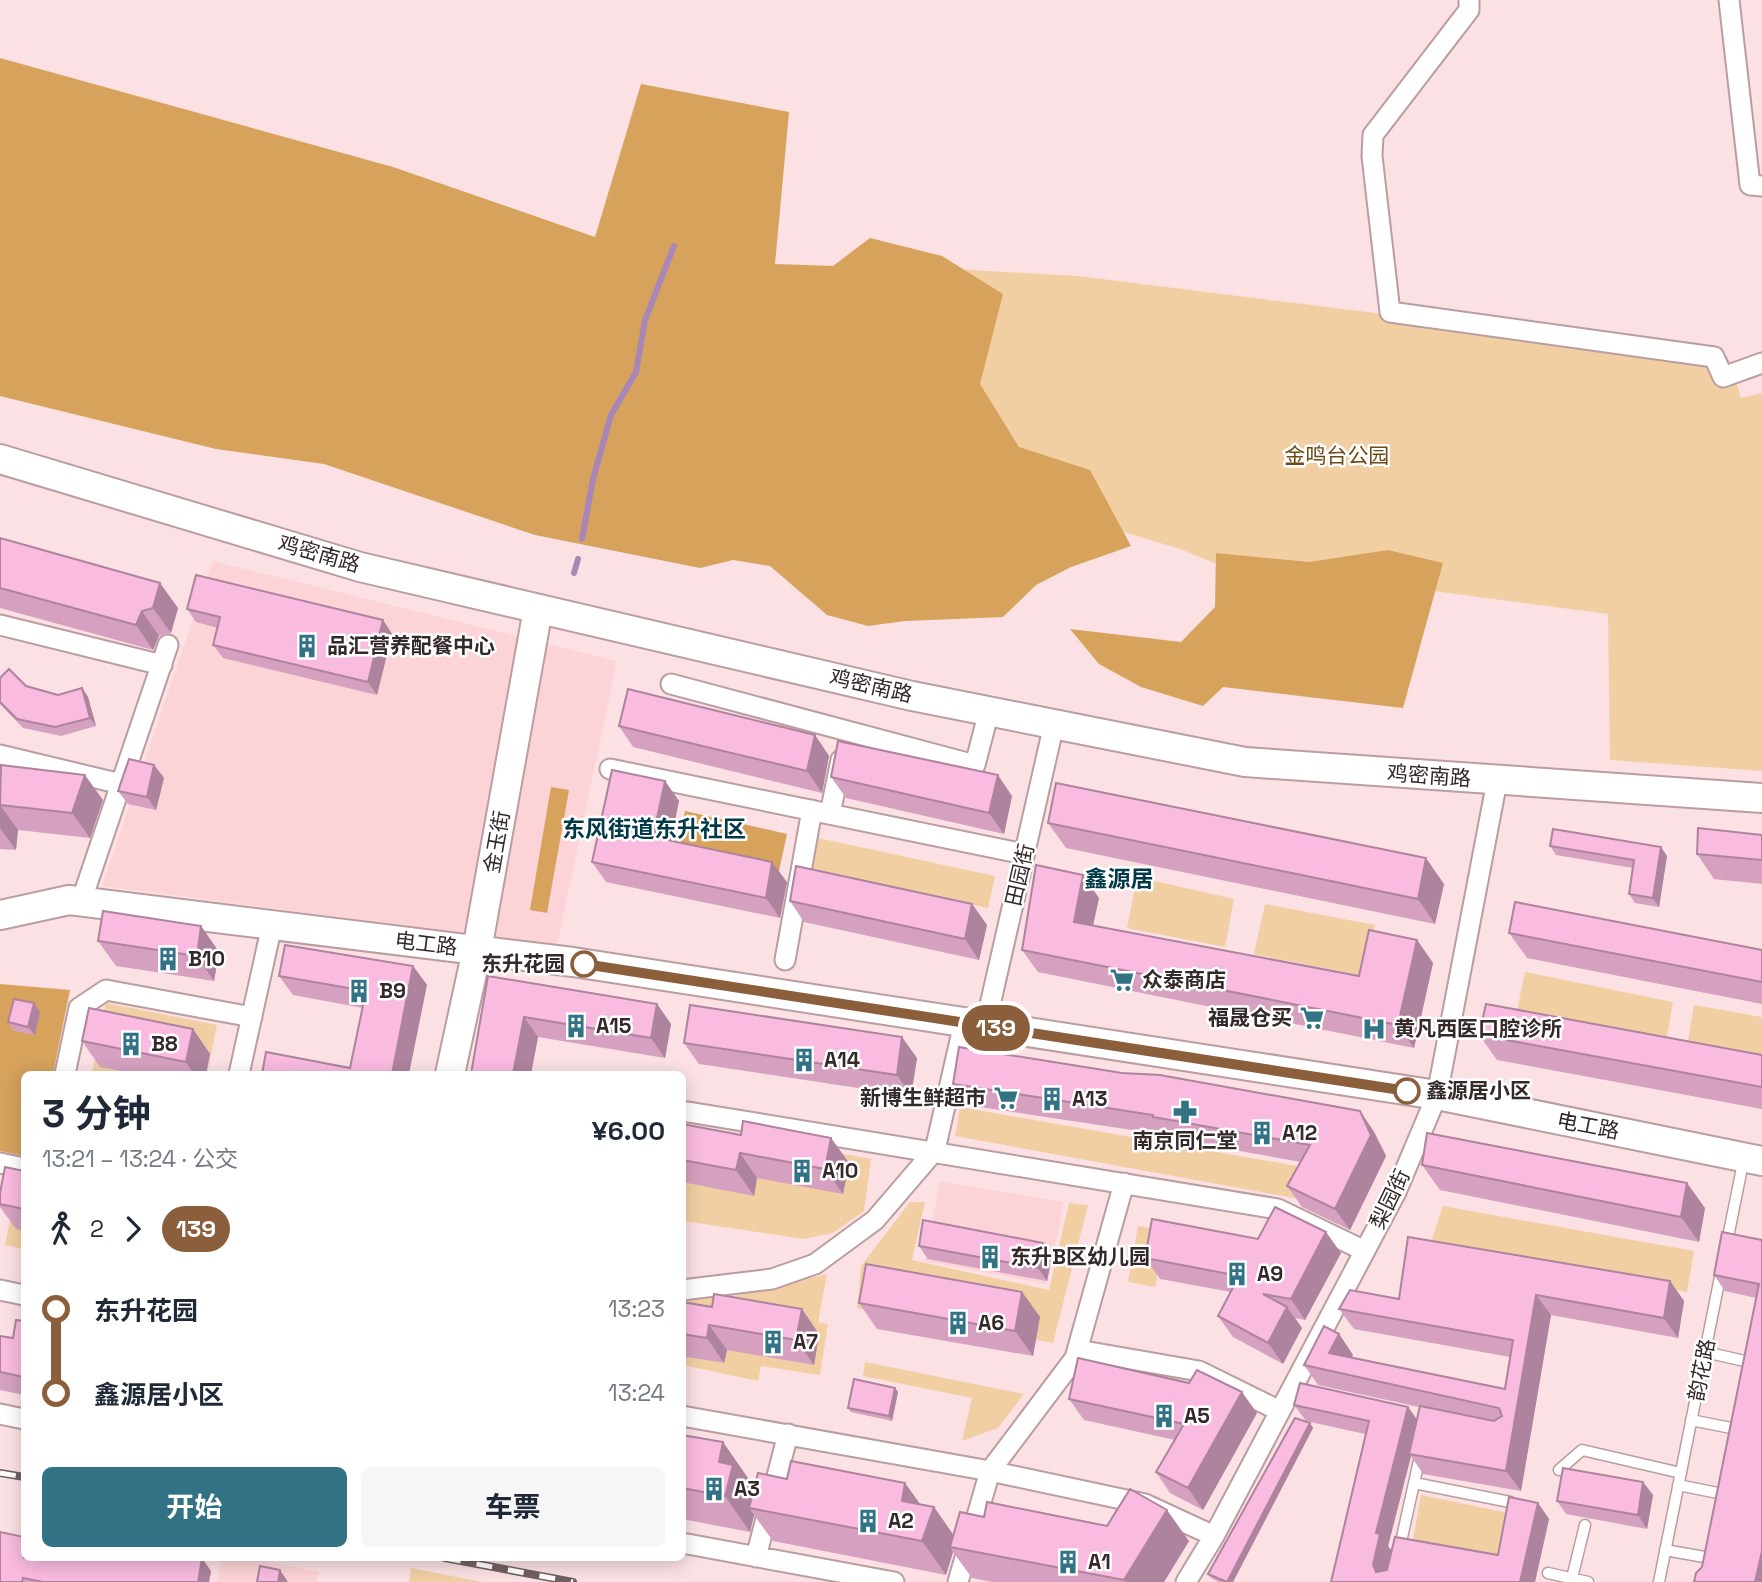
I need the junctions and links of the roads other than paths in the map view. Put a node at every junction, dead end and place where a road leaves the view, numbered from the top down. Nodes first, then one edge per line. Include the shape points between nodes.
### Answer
1 (1469, 0) edge
2 (1729, 0) edge
3 (1762, 186) edge
4 (1762, 363) edge
5 (0, 459) edge
6 (538, 609) junction
7 (0, 625) edge
8 (169, 645) dead end
9 (162, 665) junction
10 (671, 684) dead end
11 (989, 711) junction
12 (1054, 724) junction
13 (846, 731) junction
14 (0, 755) edge
15 (610, 769) edge
16 (1497, 781) junction
17 (121, 784) junction
18 (1762, 798) edge
19 (821, 812) junction
20 (1024, 854) junction
21 (81, 902) junction
22 (0, 915) edge
23 (272, 925) junction
24 (477, 950) junction
25 (785, 960) dead end
26 (252, 1017) junction
27 (975, 1025) junction
28 (66, 1071) edge
29 (240, 1071) edge
30 (455, 1071) edge
31 (1437, 1095) junction
32 (686, 1112) edge
33 (935, 1150) junction
34 (1753, 1160) edge
35 (0, 1163) edge
36 (21, 1167) edge
37 (1124, 1183) junction
38 (1365, 1251) junction
39 (0, 1290) edge
40 (686, 1290) edge
41 (21, 1294) edge
42 (1752, 1349) edge
43 (1077, 1350) junction
44 (1705, 1352) junction
45 (1749, 1362) junction
46 (1746, 1375) edge
47 (1280, 1411) junction
48 (0, 1415) edge
49 (1739, 1415) edge
50 (686, 1417) edge
51 (21, 1418) edge
52 (1691, 1420) junction
53 (1736, 1429) junction
54 (788, 1434) junction
55 (1733, 1442) edge
56 (1422, 1443) edge
57 (1559, 1470) dead end
58 (989, 1471) junction
59 (1681, 1473) junction
60 (1726, 1481) edge
61 (1414, 1483) junction
62 (1678, 1485) junction
63 (1723, 1494) junction
64 (1510, 1502) edge
65 (1720, 1507) edge
66 (1585, 1525) dead end
67 (1214, 1536) junction
68 (686, 1544) edge
69 (1713, 1545) edge
70 (1665, 1550) junction
71 (756, 1557) junction
72 (1398, 1557) edge
73 (1710, 1558) junction
74 (1708, 1570) edge
75 (1548, 1573) dead end
76 (1572, 1580) edge
77 (894, 1582) edge
78 (958, 1582) edge
79 (1185, 1582) edge
80 (1588, 1582) edge
81 (1659, 1582) edge

1 - 4 street via 1469,10 1373,135 1371,156 1390,312 1714,357 1724,377
2 - 3 street via 1750,185
5 - 6 main road, 鸡密南路 via 360,567
6 - 11 main road, 鸡密南路
6 - 24 main road, 金玉街
7 - 9 street
8 - 9 street
9 - 17 street
10 - 13 street
11 - 12 main road, 鸡密南路
11 - 13 street via 975,765
12 - 16 main road, 鸡密南路 via 1245,762
12 - 20 street, 田园街
13 - 19 street
14 - 17 street
15 - 19 street
16 - 18 main road, 鸡密南路
16 - 31 street, 梨园街
17 - 21 street
19 - 20 street
19 - 25 street
20 - 27 street, 田园街
21 - 22 main road, 电工路 via 69,900
21 - 23 main road, 电工路
23 - 24 main road, 电工路
23 - 26 street
24 - 27 main road, 电工路
24 - 30 main road, 金玉街
26 - 28 street via 106,990 79,1008
26 - 29 street
27 - 31 main road, 电工路
27 - 33 street, 田园街
31 - 34 main road, 电工路
31 - 38 street, 梨园街
32 - 33 street
33 - 37 street
33 - 40 street via 875,1220 815,1264 772,1279
34 - 44 lane, 韵花路
35 - 36 street
37 - 38 street via 1278,1209
37 - 43 street
38 - 47 street, 梨园街 via 1299,1389
39 - 41 street
42 - 45 lane
43 - 47 street via 1199,1371
43 - 58 street
44 - 45 lane
44 - 52 lane, 韵花路
45 - 46 lane
47 - 67 street, 梨园街
48 - 51 street
49 - 53 lane
50 - 54 street
52 - 53 lane
52 - 59 lane, 韵花路
53 - 55 lane
54 - 58 street
54 - 71 street
56 - 61 lane
57 - 59 lane via 1582,1450
58 - 67 street via 1145,1504
58 - 78 street
59 - 62 lane, 韵花路
60 - 63 lane
61 - 64 lane
61 - 72 lane
62 - 63 lane
62 - 70 lane, 韵花路
63 - 65 lane
66 - 76 lane
67 - 79 street, 梨园街
68 - 71 street
69 - 73 lane
70 - 73 lane
70 - 81 lane, 韵花路
71 - 77 street
73 - 74 lane
75 - 76 lane
76 - 80 lane

